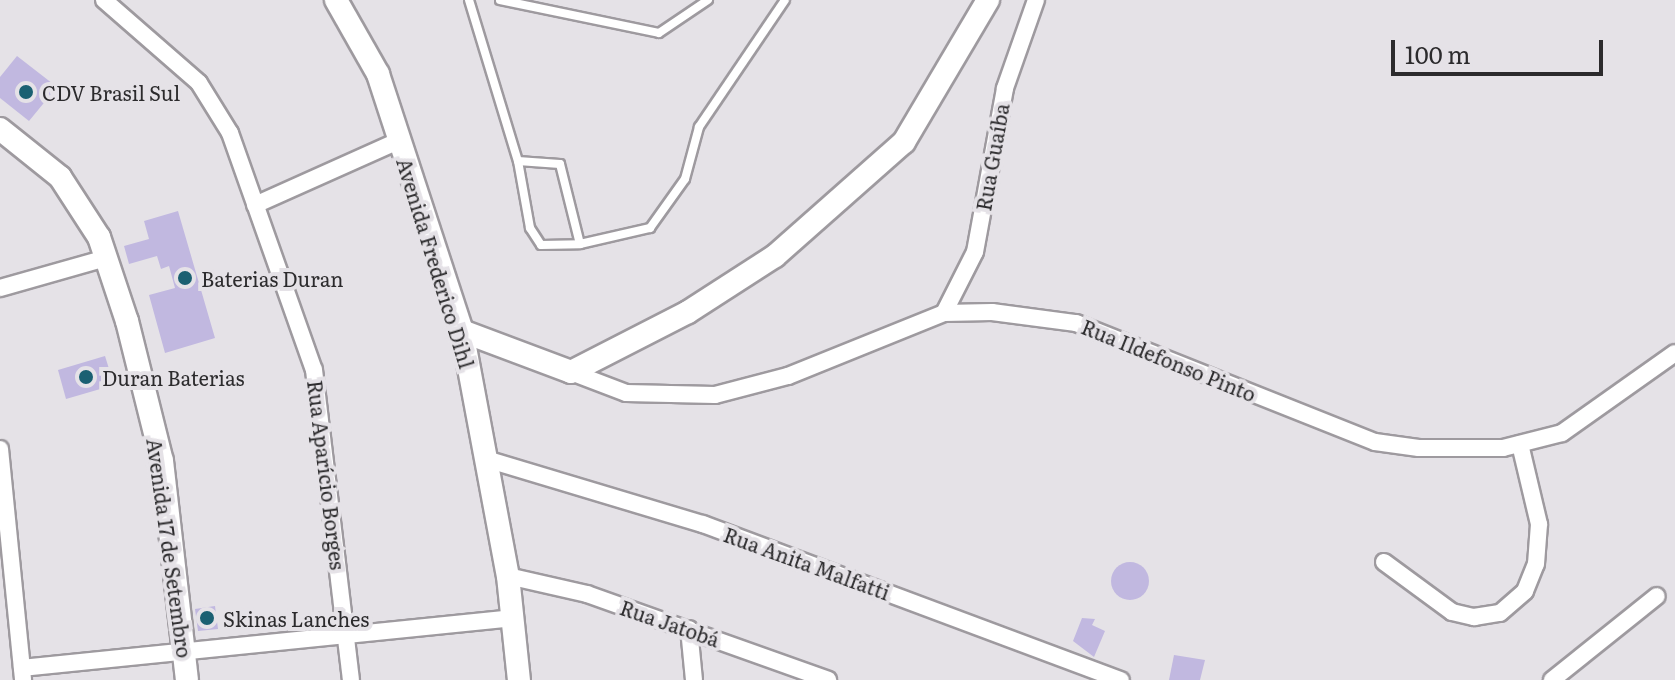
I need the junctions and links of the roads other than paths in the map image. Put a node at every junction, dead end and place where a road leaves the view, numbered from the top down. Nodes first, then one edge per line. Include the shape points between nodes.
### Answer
1 (104, 0) edge
2 (336, 0) edge
3 (469, 0) edge
4 (500, 0) edge
5 (708, 0) edge
6 (785, 0) edge
7 (988, 0) edge
8 (1036, 0) edge
9 (0, 129) edge
10 (398, 141) junction
11 (518, 161) junction
12 (255, 205) junction
13 (580, 244) junction
14 (106, 258) junction
15 (0, 288) edge
16 (944, 313) junction
17 (462, 331) junction
18 (1675, 353) edge
19 (571, 372) junction
20 (1520, 444) junction
21 (0, 449) edge
22 (489, 460) junction
23 (1384, 562) dead end
24 (508, 576) junction
25 (1657, 596) dead end
26 (513, 618) junction
27 (689, 629) junction
28 (347, 632) junction
29 (185, 654) junction
30 (23, 674) edge
31 (187, 680) edge
32 (351, 680) edge
33 (519, 680) edge
34 (694, 680) edge
35 (828, 680) edge
36 (1121, 680) edge
37 (1552, 680) edge

1 - 12 street, Rua Aparício Borges via 199,83 230,133
2 - 10 main road, Avenida Frederico Dihl via 378,74
3 - 11 lane
4 - 5 lane via 659,33
6 - 13 lane via 699,127 685,179 650,228
7 - 19 main road via 904,142 854,191 750,272 688,312
8 - 16 street, Rua Guaíba via 1005,88 975,252
9 - 14 main road, Avenida 17 de Setembro via 60,177 99,237
10 - 12 street
10 - 17 main road, Avenida Frederico Dihl
11 - 13 lane via 560,164
11 - 13 lane via 530,228 541,245
12 - 28 street, Rua Aparício Borges via 314,370
14 - 15 street
14 - 29 main road, Avenida 17 de Setembro via 162,461
16 - 19 street, Rua Ildefonso Pinto via 788,376 715,395 626,393
16 - 20 street, Rua Ildefonso Pinto via 992,312 1076,323 1375,442 1419,448
17 - 19 main road, Rua Ildefonso Pinto
17 - 22 main road, Avenida Frederico Dihl
18 - 20 street, Rua Ildefonso Pinto via 1562,433
20 - 23 street via 1539,524 1536,564 1525,591 1500,613 1474,617 1452,612
21 - 30 street
22 - 24 main road, Avenida Frederico Dihl
22 - 36 street, Rua Anita Malfatti via 703,524
24 - 26 main road, Avenida Frederico Dihl
24 - 27 street, Rua Jatobá via 587,594
25 - 37 street
26 - 28 street
26 - 33 main road, Avenida Frederico Dihl
27 - 34 street
27 - 35 street, Rua Jatobá
28 - 29 street
28 - 32 street, Rua Aparício Borges
29 - 30 street
29 - 31 main road, Avenida 17 de Setembro

